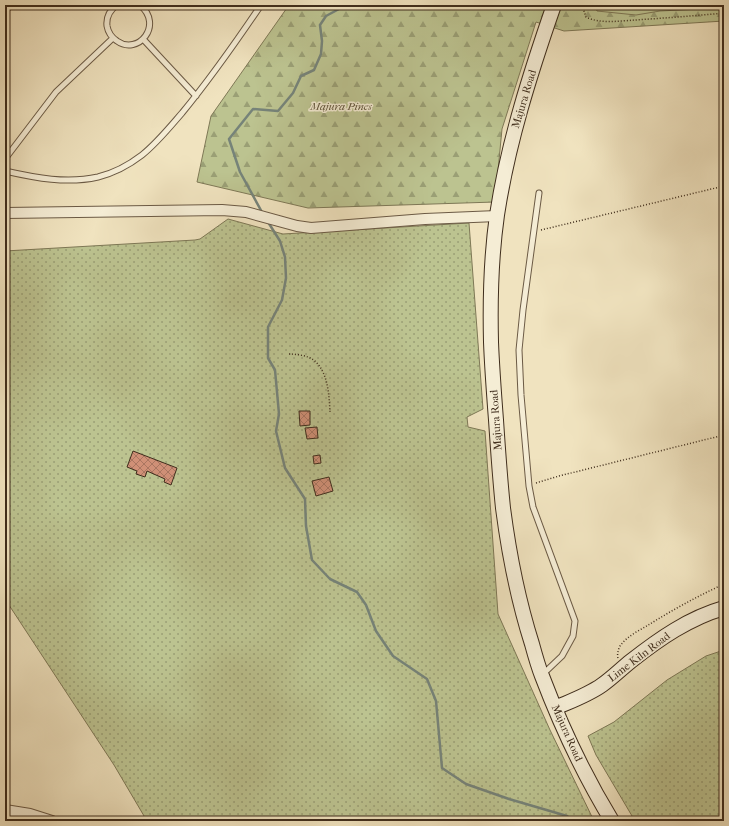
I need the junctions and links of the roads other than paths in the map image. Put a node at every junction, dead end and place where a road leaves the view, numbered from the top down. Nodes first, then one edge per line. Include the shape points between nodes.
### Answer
1 (11, 5) edge
2 (260, 5) edge
3 (554, 5) edge
4 (114, 6) edge
5 (144, 6) edge
6 (5, 11) edge
7 (113, 38) junction
8 (143, 39) junction
9 (196, 96) junction
10 (5, 159) edge
11 (5, 171) edge
12 (539, 193) dead end
13 (5, 213) edge
14 (497, 216) junction
15 (724, 608) edge
16 (542, 675) junction
17 (555, 708) junction
18 (5, 810) edge
19 (52, 821) edge
20 (612, 821) edge

1 - 6 lane
2 - 9 lane via 236,43
3 - 14 street, Majura Road via 515,128
4 - 7 lane via 107,20 107,27
5 - 8 lane via 150,21
7 - 8 lane via 130,45
7 - 10 lane via 56,92
8 - 9 lane
9 - 11 lane via 164,134 141,156 111,173 69,180
12 - 16 lane via 522,310 519,350 521,395 533,507 575,621 573,636 562,656
13 - 14 street via 222,210 246,212 311,228
14 - 16 street, Majura Road via 490,314 503,508 517,592
15 - 17 street, Lime Kiln Road via 690,621 650,646 602,685
16 - 17 street, Majura Road
17 - 20 street, Majura Road via 573,749
18 - 19 street

